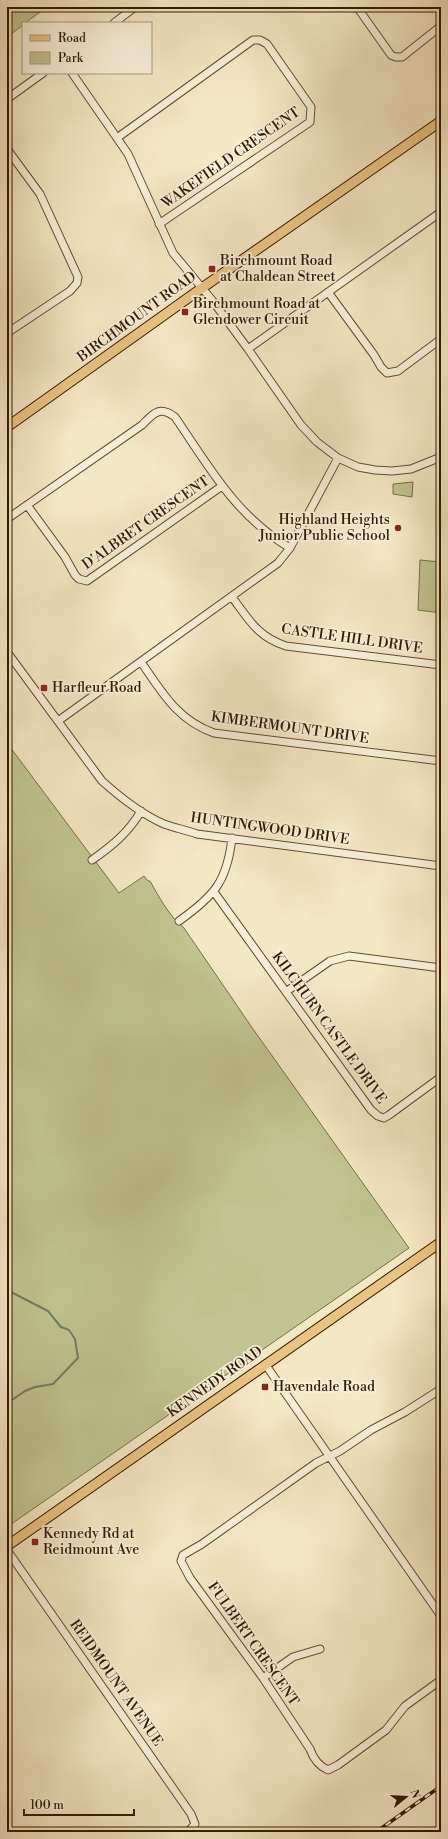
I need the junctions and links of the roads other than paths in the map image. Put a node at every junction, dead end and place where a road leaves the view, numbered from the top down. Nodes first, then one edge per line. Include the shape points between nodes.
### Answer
1 (136, 7) edge
2 (357, 7) edge
3 (115, 22) edge
4 (441, 26) edge
5 (42, 74) edge
6 (73, 74) edge
7 (7, 99) edge
8 (441, 121) edge
9 (117, 138) junction
10 (7, 149) edge
11 (441, 212) edge
12 (159, 224) junction
13 (202, 288) junction
14 (328, 292) junction
15 (7, 333) edge
16 (441, 339) edge
17 (248, 349) junction
18 (7, 427) edge
19 (441, 457) edge
20 (338, 458) junction
21 (222, 486) junction
22 (27, 505) junction
23 (7, 519) edge
24 (290, 548) junction
25 (232, 597) junction
26 (7, 652) edge
27 (141, 662) junction
28 (441, 665) edge
29 (58, 721) junction
30 (441, 761) edge
31 (141, 811) junction
32 (232, 838) junction
33 (92, 860) dead end
34 (441, 866) edge
35 (214, 892) junction
36 (179, 920) dead end
37 (441, 968) edge
38 (287, 991) junction
39 (441, 1077) edge
40 (441, 1242) edge
41 (265, 1364) junction
42 (441, 1389) edge
43 (329, 1457) junction
44 (7, 1546) edge
45 (7, 1550) edge
46 (441, 1616) edge
47 (320, 1649) dead end
48 (263, 1678) junction
49 (441, 1680) edge
50 (188, 1832) edge

1 - 3 street
2 - 4 street via 391,55 396,57 402,57
5 - 7 street
6 - 9 street
8 - 13 main road, BIRCHMOUNT ROAD
9 - 12 street via 128,154
9 - 12 street, WAKEFIELD CRESCENT via 253,40 267,44 311,107 310,122
10 - 15 street via 40,194 78,277 77,283 70,291
11 - 14 street
12 - 13 street via 173,253
13 - 17 street
13 - 18 main road, BIRCHMOUNT ROAD
14 - 16 street via 387,373 398,371
14 - 17 street
17 - 20 street via 301,425 317,442
19 - 20 street via 416,468 392,471 358,467
20 - 24 street
21 - 22 street via 174,417 167,411 159,411
21 - 22 street, D'ALBRET CRESCENT via 87,581 75,575
21 - 24 street via 242,512
22 - 23 street
24 - 25 street via 272,570
25 - 27 street
25 - 28 street, CASTLE HILL DRIVE via 257,630 274,642 286,646
26 - 29 street, HUNTINGWOOD DRIVE
27 - 29 street
27 - 30 street, KIMBERMOUNT DRIVE via 182,716 214,733
29 - 31 street, HUNTINGWOOD DRIVE via 102,781
31 - 32 street, HUNTINGWOOD DRIVE via 164,824 197,834
31 - 33 street via 133,825 111,847
32 - 34 street, HUNTINGWOOD DRIVE
32 - 35 street via 228,859
35 - 36 street via 196,909
35 - 38 street, KILCHURN CASTLE DRIVE
37 - 38 street via 349,956 330,961
38 - 39 street, KILCHURN CASTLE DRIVE via 371,1110 378,1116 384,1118 389,1115
40 - 41 main road, KENNEDY ROAD
41 - 43 street
41 - 44 main road, KENNEDY ROAD
42 - 43 street
43 - 46 street
43 - 48 street, FULBERT CRESCENT via 316,1463 181,1558 190,1578
45 - 50 street, REIDMOUNT AVENUE via 191,1814 195,1824
47 - 48 street via 293,1657
48 - 49 street, FULBERT CRESCENT via 316,1761 328,1770 386,1730 405,1706

